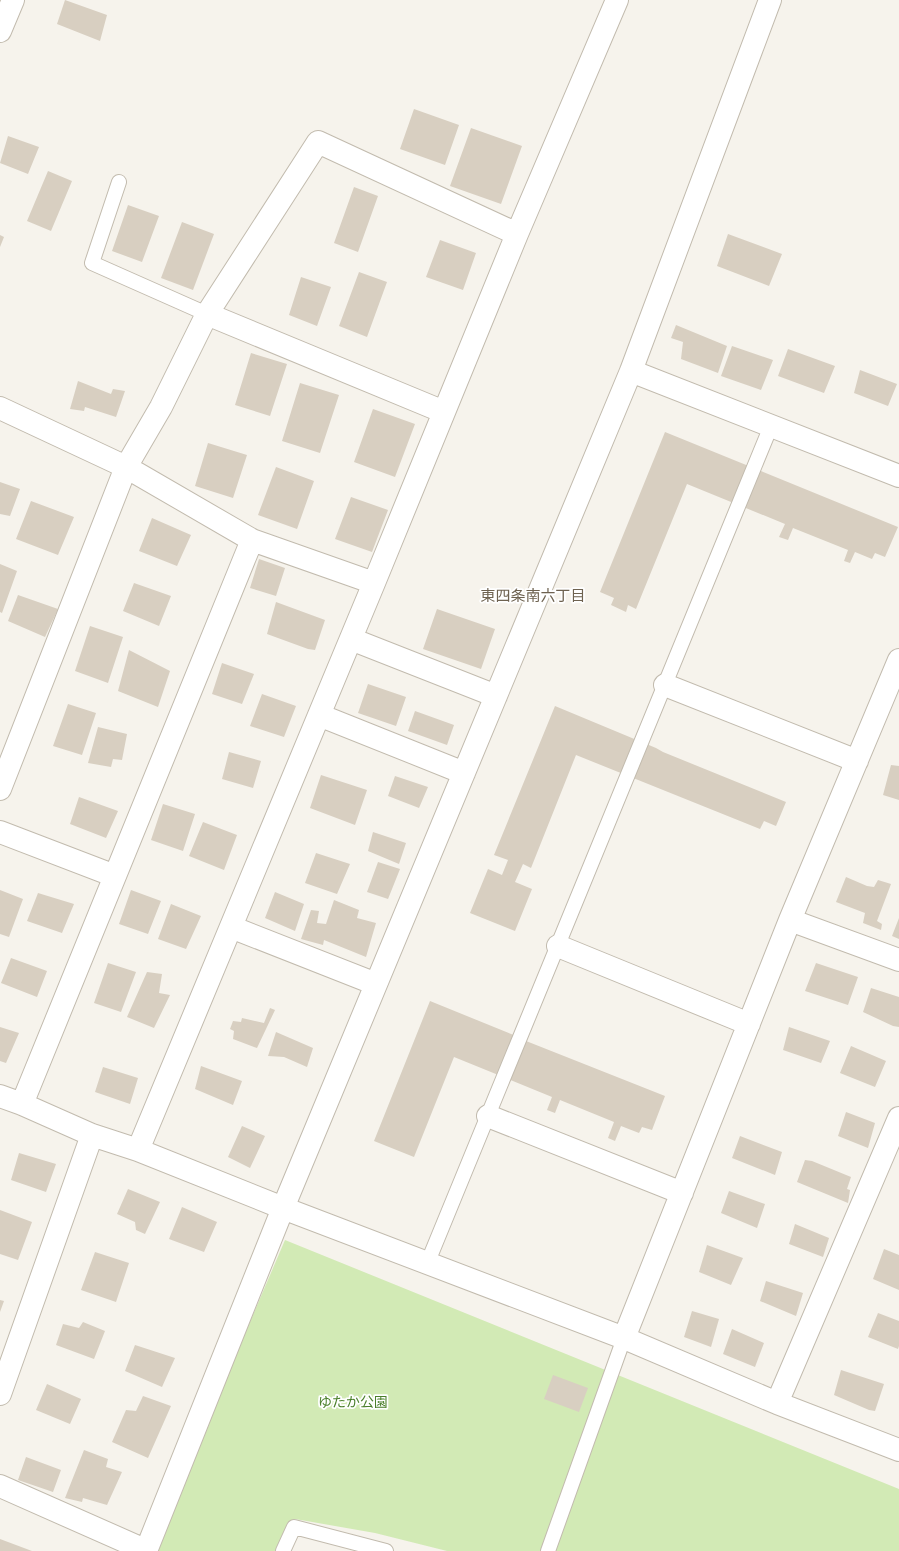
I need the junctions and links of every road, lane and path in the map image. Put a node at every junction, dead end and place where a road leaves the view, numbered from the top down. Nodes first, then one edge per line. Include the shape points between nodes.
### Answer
1 (13, 0) edge
2 (617, 0) edge
3 (770, 0) edge
4 (1, 24) edge
5 (119, 182) dead end
6 (517, 234) junction
7 (207, 314) junction
8 (631, 371) junction
9 (0, 408) edge
10 (444, 412) junction
11 (771, 426) junction
12 (126, 467) junction
13 (899, 476) edge
14 (252, 540) junction
15 (374, 584) junction
16 (351, 639) junction
17 (899, 660) edge
18 (665, 685) junction
19 (496, 696) junction
20 (320, 715) junction
21 (857, 761) junction
22 (464, 773) junction
23 (0, 789) edge
24 (0, 832) edge
25 (115, 876) junction
26 (790, 920) junction
27 (231, 926) junction
28 (558, 946) junction
29 (899, 960) edge
30 (376, 984) junction
31 (749, 1024) junction
32 (0, 1096) edge
33 (22, 1104) junction
34 (488, 1116) junction
35 (899, 1118) edge
36 (92, 1135) junction
37 (138, 1150) junction
38 (682, 1193) junction
39 (283, 1208) junction
40 (427, 1264) junction
41 (624, 1338) junction
42 (0, 1394) edge
43 (777, 1403) junction
44 (899, 1450) edge
45 (0, 1486) edge
46 (146, 1551) edge
47 (283, 1551) edge
48 (386, 1551) edge
49 (548, 1551) edge

1 - 4 street
2 - 6 street
3 - 8 street
5 - 7 lane via 92,263
6 - 7 street via 318,142
6 - 10 street
7 - 10 street
7 - 12 street via 161,407
8 - 11 street
8 - 19 street
9 - 12 street
10 - 15 street
11 - 13 street
11 - 18 lane
12 - 14 street
12 - 23 street
14 - 15 street
14 - 25 street
15 - 16 street
16 - 19 street
16 - 20 street
17 - 21 street
18 - 21 street
18 - 28 lane
19 - 22 street
20 - 22 street
20 - 27 street
21 - 26 street
22 - 30 street
24 - 25 street
25 - 33 street
26 - 29 street
26 - 31 street
27 - 30 street
27 - 37 street
28 - 31 street
28 - 34 lane
30 - 39 street
31 - 38 street
32 - 33 street
33 - 36 street
34 - 38 street
34 - 40 lane
35 - 43 street
36 - 37 street
36 - 42 street
37 - 39 street
38 - 41 street
39 - 40 street
39 - 46 street
40 - 41 street
41 - 43 street
41 - 49 lane
43 - 44 street
45 - 46 street
47 - 48 lane via 294,1527

